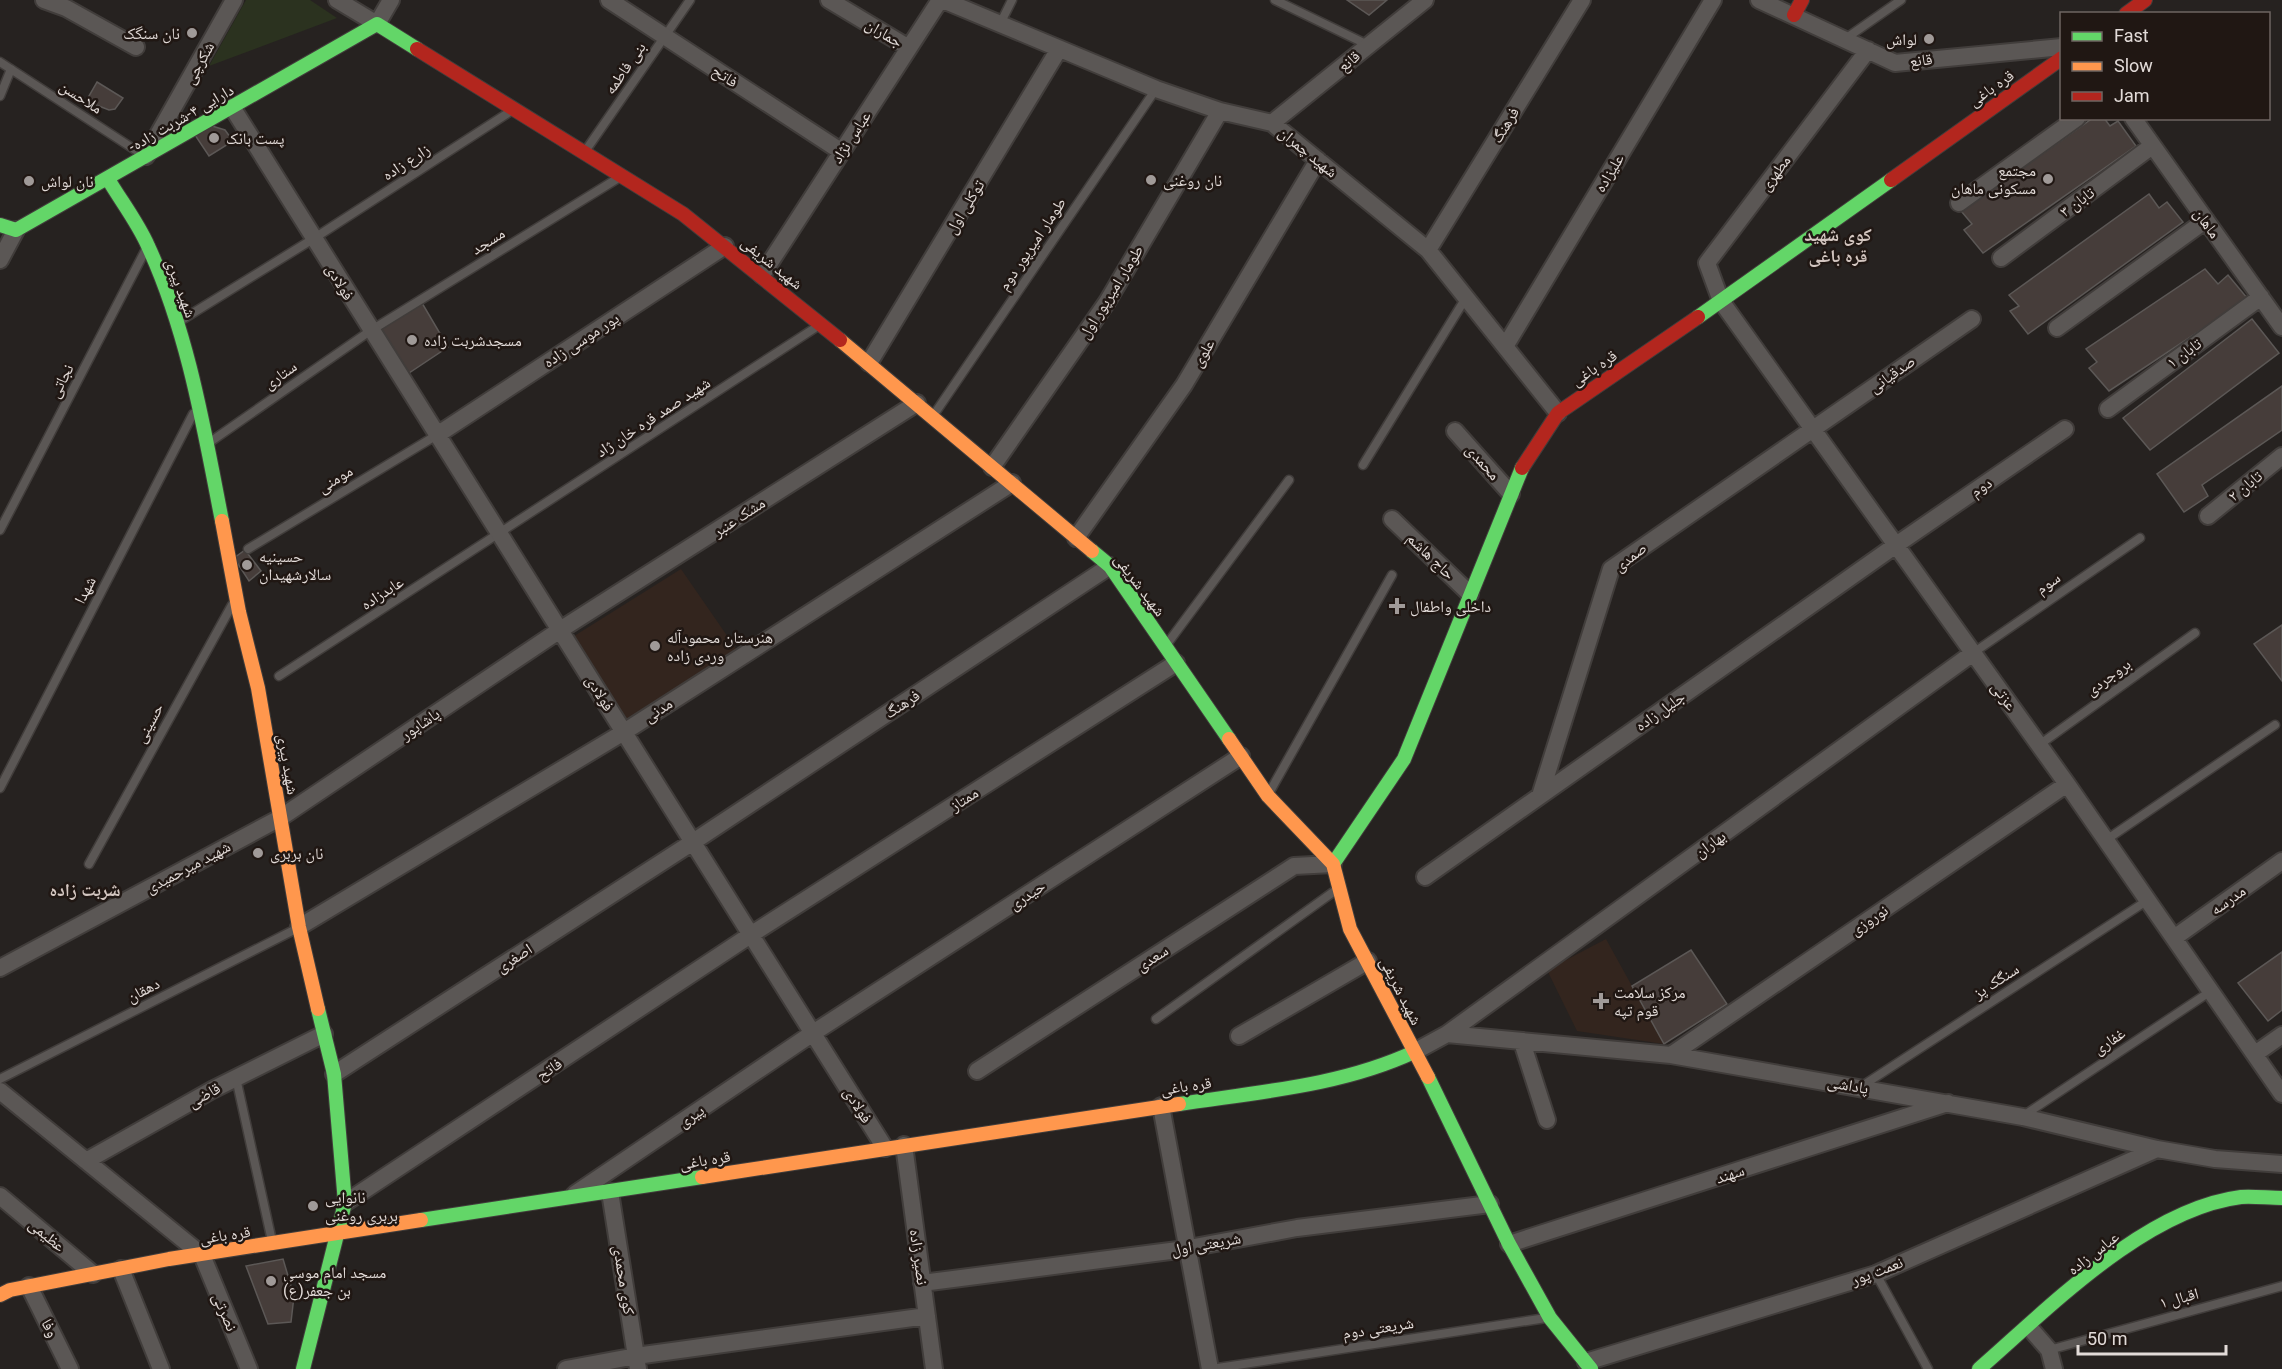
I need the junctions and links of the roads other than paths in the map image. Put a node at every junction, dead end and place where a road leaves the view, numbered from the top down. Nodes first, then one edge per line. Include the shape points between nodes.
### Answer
1 (44, 0) edge
2 (234, 0) edge
3 (337, 0) edge
4 (391, 0) edge
5 (609, 0) edge
6 (690, 0) edge
7 (828, 0) edge
8 (942, 0) edge
9 (1012, 0) edge
10 (1275, 0) edge
11 (1425, 0) edge
12 (1582, 0) edge
13 (1713, 0) edge
14 (1759, 0) edge
15 (1901, 0) edge
16 (2145, 0) edge
17 (1798, 7) edge
18 (2129, 12) edge
19 (377, 24) junction
20 (1000, 24) junction
21 (665, 36) junction
22 (1845, 39) junction
23 (1369, 45) junction
24 (136, 47) dead end
25 (2060, 47) edge
26 (909, 48) junction
27 (1059, 49) junction
28 (1868, 50) junction
29 (2060, 59) edge
30 (0, 62) edge
31 (11, 69) junction
32 (1156, 89) junction
33 (0, 96) edge
34 (232, 107) junction
35 (514, 109) junction
36 (1220, 111) junction
37 (2074, 120) edge
38 (2134, 120) edge
39 (1272, 123) junction
40 (2152, 146) junction
41 (584, 152) junction
42 (842, 152) junction
43 (146, 157) junction
44 (1318, 160) junction
45 (621, 176) junction
46 (108, 179) junction
47 (1959, 203) dead end
48 (2206, 220) junction
49 (8, 227) edge
50 (313, 239) junction
51 (148, 245) junction
52 (725, 246) junction
53 (1428, 250) junction
54 (2001, 258) dead end
55 (0, 260) edge
56 (762, 275) junction
57 (1467, 296) junction
58 (2261, 297) junction
59 (1721, 301) junction
60 (1972, 319) dead end
61 (177, 322) junction
62 (821, 324) junction
63 (2282, 327) edge
64 (2057, 328) dead end
65 (369, 332) junction
66 (1506, 345) junction
67 (869, 363) junction
68 (917, 403) junction
69 (197, 405) junction
70 (2108, 409) dead end
71 (1558, 412) junction
72 (932, 416) junction
73 (1813, 429) junction
74 (2065, 429) dead end
75 (1455, 431) dead end
76 (437, 435) junction
77 (207, 444) junction
78 (2282, 456) edge
79 (1363, 465) dead end
80 (992, 467) junction
81 (1289, 480) dead end
82 (1012, 483) junction
83 (1511, 494) junction
84 (2208, 516) dead end
85 (1392, 519) dead end
86 (0, 530) edge
87 (501, 534) junction
88 (1076, 538) junction
89 (2140, 538) dead end
90 (1896, 545) junction
91 (248, 549) dead end
92 (1110, 566) junction
93 (1392, 575) dead end
94 (1470, 594) junction
95 (236, 597) junction
96 (560, 630) junction
97 (2195, 633) dead end
98 (1165, 647) junction
99 (1973, 653) junction
100 (1176, 663) junction
101 (279, 676) dead end
102 (2275, 725) dead end
103 (624, 732) junction
104 (2039, 745) junction
105 (1241, 756) junction
106 (2067, 784) junction
107 (0, 788) edge
108 (1540, 795) junction
109 (1268, 796) junction
110 (280, 818) junction
111 (2106, 840) junction
112 (693, 842) junction
113 (2282, 861) edge
114 (89, 864) dead end
115 (1333, 864) junction
116 (1425, 878) dead end
117 (1339, 888) junction
118 (2148, 900) junction
119 (299, 927) junction
120 (752, 934) junction
121 (2174, 938) junction
122 (1368, 961) junction
123 (0, 968) edge
124 (2211, 991) junction
125 (1156, 1019) dead end
126 (813, 1033) junction
127 (324, 1034) junction
128 (1447, 1034) junction
129 (2282, 1035) edge
130 (1239, 1036) dead end
131 (1522, 1042) junction
132 (1414, 1052) junction
133 (2255, 1054) junction
134 (1671, 1055) junction
135 (977, 1071) dead end
136 (334, 1074) junction
137 (236, 1078) junction
138 (0, 1079) edge
139 (1861, 1087) junction
140 (0, 1091) edge
141 (2282, 1094) edge
142 (1950, 1103) junction
143 (1161, 1106) junction
144 (2023, 1117) junction
145 (1547, 1120) dead end
146 (904, 1145) junction
147 (885, 1148) junction
148 (2157, 1149) junction
149 (86, 1161) junction
150 (2282, 1164) edge
151 (610, 1192) junction
152 (0, 1196) edge
153 (569, 1198) junction
154 (2282, 1198) edge
155 (345, 1203) junction
156 (1490, 1204) junction
157 (335, 1236) junction
158 (1509, 1244) junction
159 (273, 1245) junction
160 (1189, 1248) junction
161 (202, 1255) junction
162 (121, 1269) junction
163 (93, 1274) junction
164 (1876, 1274) junction
165 (922, 1283) junction
166 (2282, 1286) edge
167 (29, 1287) junction
168 (0, 1295) edge
169 (927, 1316) junction
170 (1550, 1318) junction
171 (2029, 1327) junction
172 (2049, 1350) junction
173 (637, 1362) edge
174 (1588, 1366) edge
175 (70, 1369) edge
176 (161, 1369) edge
177 (249, 1369) edge
178 (303, 1369) edge
179 (566, 1369) edge
180 (934, 1369) edge
181 (1211, 1369) edge
182 (1928, 1369) edge
183 (1979, 1369) edge
184 (2054, 1369) edge

1 - 24 street
2 - 43 street, شکرچی
3 - 19 street
4 - 19 street
5 - 21 street, فاتح
6 - 21 lane, بنی فاطمه
7 - 26 street, جماران
8 - 20 street, شهید چمران
8 - 26 street, عباس نژاد
9 - 20 lane
10 - 23 lane
11 - 23 street, قانع
12 - 53 street, فرهنگ
13 - 66 street, علیزاده
14 - 17 street, قانع
15 - 22 lane
16 - 18 street
17 - 22 street, قانع
19 - 34 street, -دارایی ۴-شربت زاده
19 - 35 street, شهید شریفى
20 - 27 street, شهید چمران
21 - 41 lane, بنی فاطمه
21 - 42 street, فاتح
22 - 28 street, قانع
23 - 39 street, قانع
25 - 28 street, قانع via 1895,63
26 - 42 street, عباس نژاد
27 - 32 street, شهید چمران
27 - 67 street, توکلی اول
28 - 59 street, مطهری via 1707,263
29 - 59 street, قره باغی
30 - 31 lane, ملاحسن
31 - 33 lane
31 - 43 lane, ملاحسن
32 - 36 street, شهید چمران
32 - 72 lane, طومار امیرپور دوم
34 - 43 street, -دارایی ۴-شربت زاده
34 - 50 street, فولادی
35 - 41 street, شهید شریفى
35 - 50 lane, زارع زاده
36 - 39 street, شهید چمران
36 - 80 street, طومار امیرپور اول via 1107,302
37 - 47 street
38 - 40 street, ماهان
39 - 44 street, شهید چمران
40 - 48 street, ماهان
40 - 54 street, تابان ۳
41 - 45 street, شهید شریفى
42 - 56 street, عباس نژاد
43 - 46 street, -دارایی ۴-شربت زاده
44 - 53 street, شهید چمران
44 - 88 street, علوی via 1184,385
45 - 52 street, شهید شریفى via 683,214
45 - 65 lane, مسجد
46 - 49 street, -دارایی ۴-شربت زاده
46 - 51 street, شهید پیری
48 - 58 street, ماهان
48 - 64 street
49 - 55 street
50 - 61 lane
50 - 65 street, فولادی
51 - 61 street, شهید پیری
51 - 86 lane, نجاتی
52 - 56 street, شهید شریفى
52 - 76 street, پور موسی زاده
53 - 57 street, شهید چمران
56 - 62 street, شهید شریفى
57 - 66 street, شهید چمران
57 - 79 lane
58 - 63 street, ماهان
58 - 70 street, تابان ۱
59 - 71 street, قره باغی
59 - 73 street, عزتی
60 - 73 street, صدقیانی
61 - 69 street, شهید پیری
62 - 67 street, شهید شریفى
62 - 87 lane, شهید صمد قره خان ژاد
65 - 76 street, فولادی
65 - 77 lane, ستاری
66 - 71 street, شهید چمران
67 - 68 street, شهید شریفى
68 - 72 street, شهید شریفى
68 - 96 street, مشک عنبر
69 - 77 street, شهید پیری
69 - 107 lane, شهدا
71 - 83 street, قره باغی via 1525,460
72 - 80 street, شهید شریفى
73 - 90 street, عزتی
73 - 108 street, صمدی via 1611,569
74 - 90 street, دوم
75 - 83 street, محمدی
76 - 87 street, فولادی
76 - 91 lane, مومنی
77 - 95 street, شهید پیری
78 - 84 street, تابان ۲
80 - 82 street, شهید شریفى
81 - 98 lane
82 - 88 street, شهید شریفى
82 - 103 street, مدنی
83 - 94 street, قره باغی
85 - 94 street, حاج هاشم
87 - 96 street, فولادی
87 - 101 lane, عابدزاده
88 - 92 street, شهید شریفى
89 - 99 lane, سوم
90 - 99 street, عزتی
90 - 108 street, جلیل زاده
92 - 98 street, شهید شریفى
92 - 112 street, فرهنگ
93 - 109 lane
94 - 115 street, قره باغی via 1404,759
95 - 110 street, شهید پیری via 258,688
95 - 114 lane, حسینی
96 - 103 street, فولادی
96 - 110 street, پاشاپور
97 - 104 lane, بروجردی
98 - 100 street, شهید شریفى
99 - 104 street, عزتی
99 - 128 street, بهاران
100 - 105 street, شهید شریفى
100 - 120 street, ممتاز
102 - 111 lane
103 - 112 street, فولادی
103 - 119 street, مدنی
104 - 106 street, عزتی
105 - 109 street, شهید شریفى
105 - 126 street, حیدری
106 - 111 street, عزتی
106 - 134 street, نوروزی
108 - 116 street, جلیل زاده
109 - 115 street, شهید شریفى
110 - 119 street, شهید پیری
110 - 123 street, شهید میرحمیدی
111 - 118 street, عزتی
112 - 120 street, فولادی
112 - 136 street, اصغری
113 - 121 street, مدرسه
115 - 117 street, شهید شریفى
115 - 135 street, سعدی via 1293,866
117 - 122 street, شهید شریفى via 1350,929
117 - 125 lane
118 - 121 street, عزتی
118 - 139 lane, سنگک پز
119 - 127 street, شهید پیری
119 - 138 lane, دهقان
120 - 126 street, فولادی
120 - 155 street, فاتح
121 - 124 street, عزتی
122 - 130 street
122 - 132 street, شهید شریفى
124 - 133 street, عزتی
124 - 144 lane, غفاری
126 - 147 street, فولادی
126 - 153 street, پیری
127 - 136 street, شهید پیری
127 - 137 street, قاضی
128 - 131 street, پاداشی
128 - 132 street
129 - 133 street
131 - 134 street, پاداشی
131 - 145 street
132 - 143 street, قره باغی via 1380,1068 1323,1082
132 - 156 street, شهید شریفى
133 - 141 street, عزتی
134 - 139 street, پاداشی
136 - 155 street, شهید پیری
137 - 149 street, قاضی
137 - 159 lane
139 - 142 street, پاداشی
140 - 149 street
142 - 144 street, پاداشی
142 - 158 street, سهند
143 - 146 street, قره باغی
143 - 160 street
144 - 148 street, پاداشی
146 - 147 street, قره باغی
146 - 165 street, نصیر زاده
147 - 151 street, قره باغی
148 - 150 street, پاداشی via 2215,1159
148 - 164 street, نعمت پور
149 - 161 street
151 - 153 street, قره باغی
151 - 173 street, کوی محمدی
152 - 163 street, عظیمی
153 - 157 street, قره باغی
154 - 171 street, عباس زاده via 2238,1198 2189,1211 2117,1252
155 - 157 street, شهید پیری
156 - 158 street, شهید شریفى
156 - 160 street, شریعتی اول via 1297,1228
157 - 159 street, قره باغی
157 - 178 street, شهید پیری
158 - 170 street, شهید شریفى
159 - 161 street, قره باغی
160 - 165 street, شریعتی اول
160 - 181 street via 1196,1304
161 - 162 street, قره باغی
161 - 177 street, نصرتی
162 - 163 street, قره باغی
162 - 176 street
163 - 167 street, قره باغی
164 - 174 street, نعمت پور
164 - 182 lane
165 - 169 street, نصیر زاده
166 - 172 lane, اقبال ۱
167 - 168 street, قره باغی
167 - 175 street, وفا
169 - 173 street
169 - 180 street, نصیر زاده
170 - 174 street, شهید شریفى
170 - 181 lane, شریعتی دوم
171 - 172 street
171 - 183 street, عباس زاده
172 - 184 street
173 - 179 street

